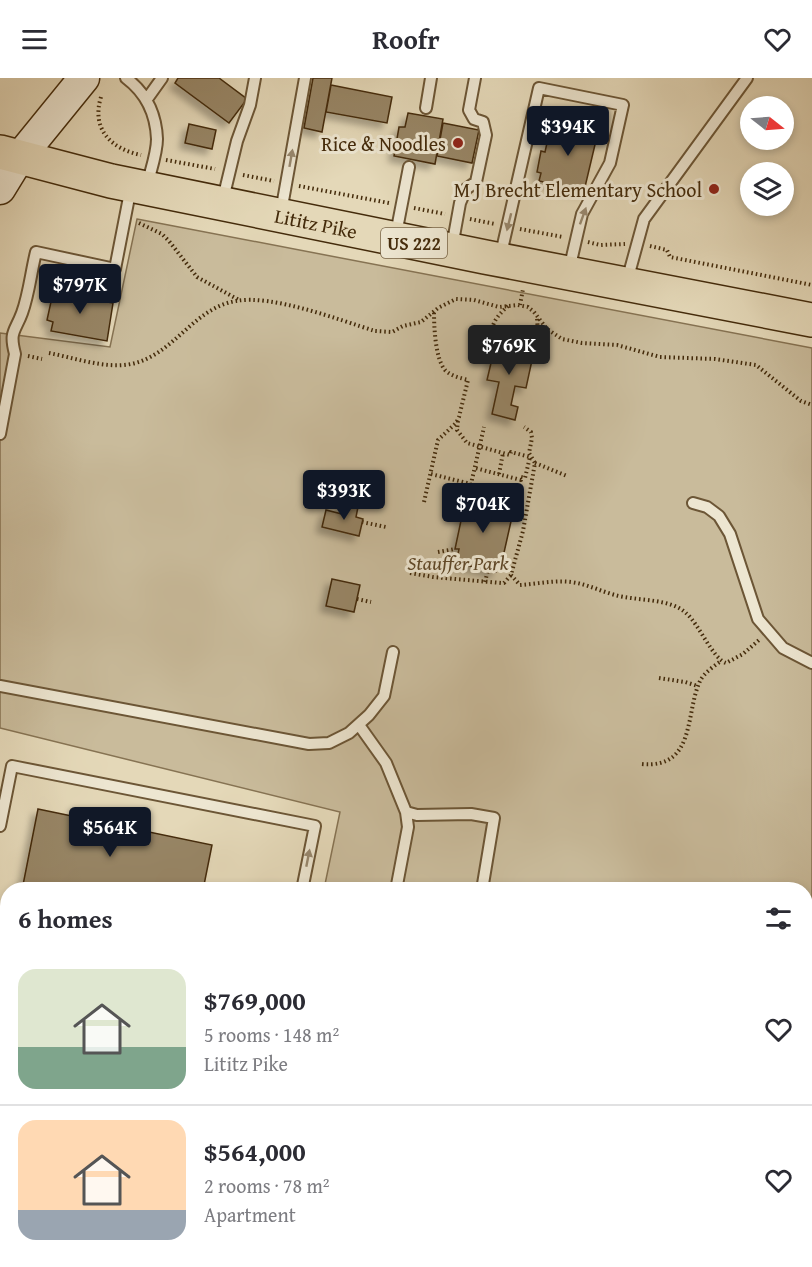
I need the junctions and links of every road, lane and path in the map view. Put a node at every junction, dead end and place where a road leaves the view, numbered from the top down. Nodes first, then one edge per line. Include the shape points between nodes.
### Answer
1 (126, 78) edge
2 (162, 78) edge
3 (255, 78) edge
4 (305, 78) edge
5 (431, 78) edge
6 (475, 78) edge
7 (747, 78) edge
8 (93, 87) edge
9 (147, 99) junction
10 (426, 108) dead end
11 (9, 155) edge
12 (409, 167) dead end
13 (229, 172) junction
14 (144, 177) junction
15 (286, 183) junction
16 (0, 189) edge
17 (222, 203) junction
18 (402, 206) junction
19 (280, 215) junction
20 (458, 216) junction
21 (140, 223) dead end
22 (508, 227) junction
23 (396, 239) junction
24 (576, 239) junction
25 (637, 243) junction
26 (452, 250) junction
27 (500, 260) junction
28 (569, 273) junction
29 (626, 284) junction
30 (812, 285) edge
31 (240, 300) junction
32 (509, 306) junction
33 (434, 310) junction
34 (537, 317) junction
35 (812, 320) edge
36 (492, 338) junction
37 (474, 344) dead end
38 (49, 353) dead end
39 (812, 405) edge
40 (459, 417) junction
41 (484, 427) dead end
42 (524, 427) dead end
43 (0, 434) edge
44 (480, 447) junction
45 (503, 453) junction
46 (530, 457) junction
47 (535, 463) junction
48 (475, 468) junction
49 (431, 474) junction
50 (499, 474) junction
51 (567, 476) dead end
52 (424, 502) dead end
53 (693, 503) dead end
54 (362, 522) dead end
55 (386, 527) dead end
56 (455, 549) dead end
57 (438, 552) dead end
58 (488, 570) dead end
59 (410, 573) dead end
60 (511, 575) junction
61 (485, 582) junction
62 (357, 599) dead end
63 (370, 602) dead end
64 (769, 632) junction
65 (393, 652) dead end
66 (721, 661) junction
67 (812, 663) edge
68 (659, 678) dead end
69 (0, 686) edge
70 (698, 686) junction
71 (358, 725) junction
72 (642, 764) dead end
73 (406, 812) junction
74 (0, 826) edge
75 (304, 882) edge
76 (398, 882) edge
77 (483, 882) edge

1 - 9 lane
2 - 9 lane
3 - 13 lane
15 -> 4 lane
5 - 10 lane
6 - 20 lane via 469,110 474,119 483,122 486,135 476,182 466,189
7 - 25 lane via 644,219
8 - 11 main road
8 - 14 path via 108,139
9 - 14 lane via 157,141
11 - 14 highway, Lititz Pike / US 222
11 - 16 main road
12 - 18 lane
13 - 14 path
13 - 15 path
13 - 17 lane
14 - 17 highway, Lititz Pike / US 222
14 - 43 lane via 115,268 36,252 12,342 15,354
15 - 18 path
15 - 19 lane
17 - 19 highway, Lititz Pike / US 222
18 - 20 path
18 - 23 lane
19 - 23 highway, Lititz Pike / US 222
20 - 22 path
20 - 26 lane
21 - 31 path via 162,234 197,277
22 - 24 path
24 -> 22 lane via 582,214 610,163 623,105 539,88
22 - 27 lane
23 - 26 highway, Lititz Pike / US 222
24 - 25 path via 600,245
24 - 28 lane
25 - 29 lane
25 - 30 path via 667,250 670,257
26 - 27 highway, Lititz Pike / US 222
27 - 28 highway, Lititz Pike / US 222
28 - 29 highway, Lititz Pike / US 222
29 - 35 highway, Lititz Pike / US 222
31 - 33 path via 283,305 381,332 421,322
31 - 38 path via 201,315 164,348 133,364 115,365
32 - 33 path via 464,298
32 - 34 path via 528,308
32 - 36 path via 494,322
33 - 40 path via 443,367 468,380
34 - 36 path via 538,334 531,348 503,344
34 - 39 path via 561,339 617,345 660,357 756,364
36 - 37 path
40 - 44 path via 462,438
40 - 49 path via 438,440
41 - 44 path
42 - 46 path via 531,432
44 - 45 path
44 - 48 path
45 - 46 path
45 - 50 path
46 - 47 path
46 - 50 path via 525,478
47 - 51 path
47 - 60 path
48 - 49 path via 471,484
48 - 50 path
49 - 52 path
53 - 64 lane via 719,516 730,534 758,619
54 - 55 path
56 - 57 path
58 - 61 path
59 - 61 path
60 - 61 path via 504,583
60 - 66 path via 520,585 568,582 682,609
62 - 63 path
64 - 66 path via 729,663
64 - 67 lane via 783,648
65 - 71 lane via 384,696
66 - 70 path via 703,676
68 - 70 path
69 - 71 lane via 309,744 329,743
70 - 72 path via 680,749 664,762
71 - 73 lane via 386,763
73 - 76 lane via 408,827
73 - 77 lane via 494,818
75 -> 74 lane via 315,826 12,766

